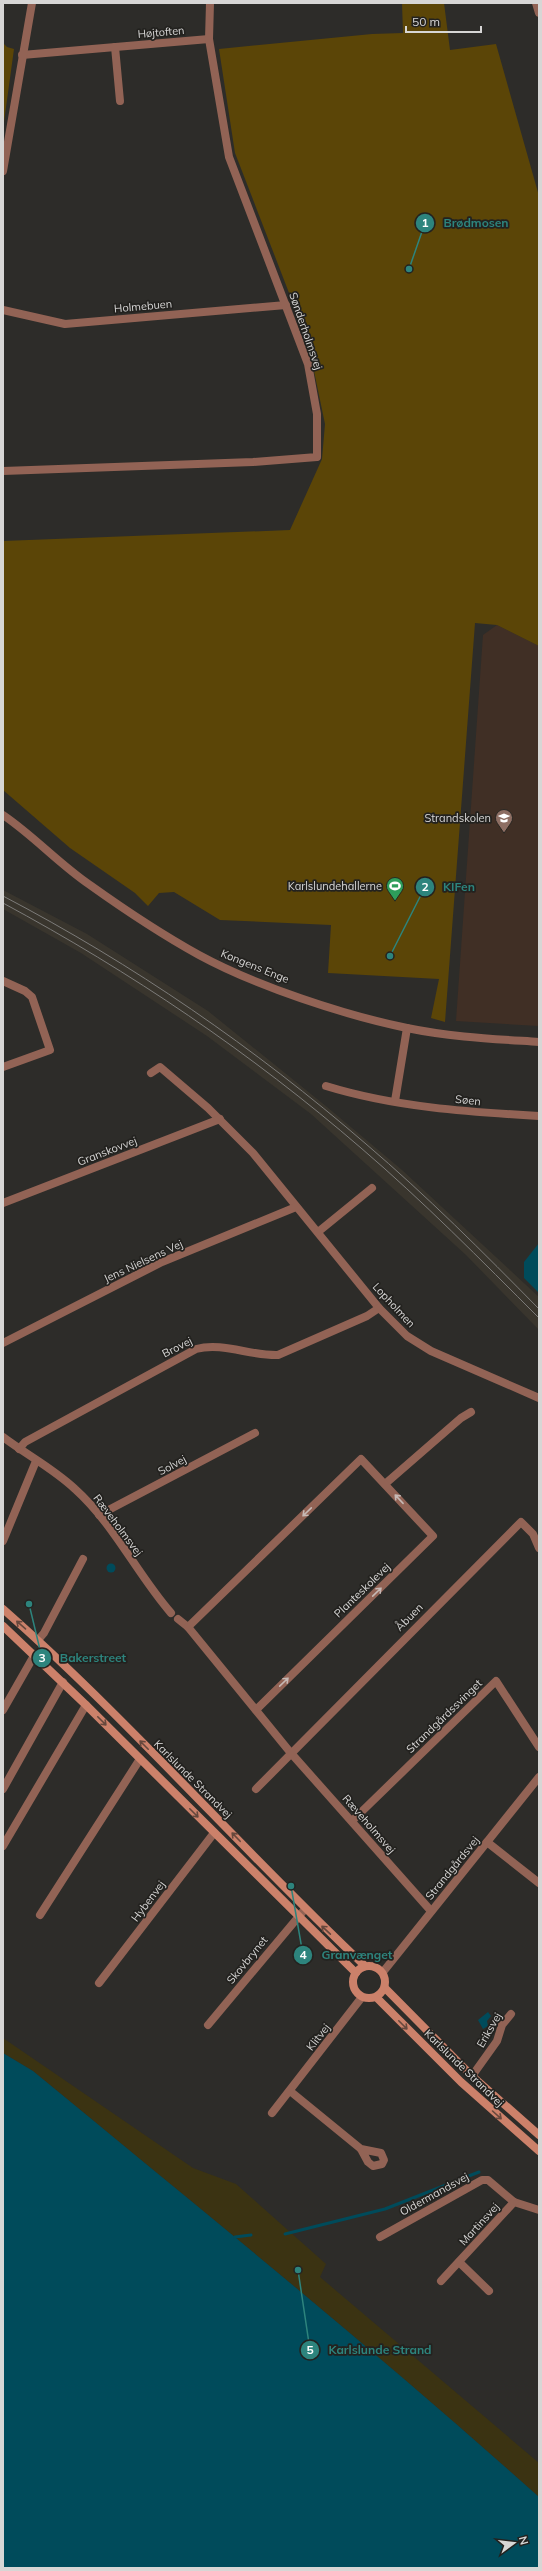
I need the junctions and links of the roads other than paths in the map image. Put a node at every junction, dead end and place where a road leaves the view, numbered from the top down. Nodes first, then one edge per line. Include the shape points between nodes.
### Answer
1 (32, 3) edge
2 (210, 3) edge
3 (537, 3) edge
4 (539, 13) edge
5 (209, 39) junction
6 (115, 47) junction
7 (22, 55) junction
8 (120, 101) dead end
9 (3, 171) edge
10 (286, 305) junction
11 (3, 310) edge
12 (3, 472) edge
13 (3, 815) edge
14 (3, 981) edge
15 (407, 1028) junction
16 (539, 1042) edge
17 (3, 1067) edge
18 (151, 1073) dead end
19 (326, 1086) dead end
20 (395, 1101) junction
21 (539, 1116) edge
22 (220, 1119) junction
23 (372, 1188) dead end
24 (3, 1203) edge
25 (296, 1207) junction
26 (318, 1232) junction
27 (379, 1308) junction
28 (3, 1343) edge
29 (539, 1398) edge
30 (471, 1412) dead end
31 (255, 1433) dead end
32 (3, 1437) edge
33 (19, 1449) junction
34 (36, 1461) junction
35 (385, 1484) junction
36 (99, 1515) junction
37 (3, 1541) edge
38 (539, 1548) edge
39 (83, 1559) dead end
40 (3, 1609) edge
41 (171, 1613) dead end
42 (178, 1619) dead end
43 (3, 1626) edge
44 (188, 1627) junction
45 (38, 1640) junction
46 (35, 1654) junction
47 (63, 1682) junction
48 (86, 1704) junction
49 (3, 1710) edge
50 (256, 1710) junction
51 (539, 1747) edge
52 (290, 1752) junction
53 (140, 1759) junction
54 (539, 1777) edge
55 (256, 1788) dead end
56 (3, 1789) edge
57 (352, 1821) junction
58 (214, 1833) junction
59 (487, 1842) junction
60 (3, 1846) edge
61 (539, 1882) edge
62 (304, 1909) junction
63 (431, 1911) junction
64 (40, 1915) dead end
65 (297, 1917) junction
66 (365, 1966) junction
67 (383, 1972) junction
68 (356, 1973) junction
69 (99, 1983) dead end
70 (385, 1988) junction
71 (362, 1997) junction
72 (376, 1998) junction
73 (511, 2014) dead end
74 (208, 2026) dead end
75 (472, 2076) junction
76 (290, 2091) junction
77 (272, 2113) dead end
78 (539, 2135) edge
79 (361, 2149) dead end
80 (539, 2151) edge
81 (514, 2202) junction
82 (539, 2210) edge
83 (380, 2237) dead end
84 (459, 2262) junction
85 (442, 2281) dead end
86 (488, 2291) dead end

1 - 7 street
2 - 5 street, Sønderholmsvej
3 - 4 street
5 - 6 street, Højtoften
5 - 10 street, Sønderholmsvej via 229,156
6 - 7 street, Højtoften
6 - 8 street
7 - 9 street
10 - 11 street, Holmebuen via 65,324
10 - 12 street, Sønderholmsvej via 308,364 317,414 318,457
13 - 15 street, Kongens Enge via 88,884 200,955 249,978 313,1001
14 - 17 street via 32,997 50,1050
15 - 16 street, Kongens Enge via 459,1036
15 - 20 street
18 - 22 street, Lopholmen via 160,1066
19 - 20 street, Søen
20 - 21 street, Søen via 437,1108
22 - 24 street, Granskovvej
22 - 25 street, Lopholmen via 253,1153
23 - 26 street
25 - 26 street, Lopholmen
25 - 28 street, Jens Nielsens Vej via 162,1262
26 - 27 street, Lopholmen
27 - 29 street, Lopholmen via 407,1336 430,1351
27 - 33 street, Brovej via 367,1316 278,1355 265,1356 217,1347 196,1349 25,1442
30 - 35 street
31 - 36 street, Solvej
32 - 33 street, Ræveholmsvej
33 - 34 street, Ræveholmsvej
34 - 36 street, Ræveholmsvej via 75,1489
34 - 37 street
35 -> 44 street, Planteskolevej via 361,1459
50 -> 35 street, Planteskolevej via 433,1536
36 - 41 street, Ræveholmsvej via 153,1593
38 - 52 street, Åbuen via 533,1534 522,1522
39 - 45 street
45 -> 40 main road, Karlslunde Strandvej
42 - 44 street, Ræveholmsvej
43 - 46 main road, Karlslunde Strandvej
44 - 50 street, Ræveholmsvej
62 -> 45 main road, Karlslunde Strandvej via 224,1824
46 - 47 main road, Karlslunde Strandvej
46 - 49 street
47 - 48 main road, Karlslunde Strandvej
47 - 56 street
48 -> 53 main road, Karlslunde Strandvej
48 - 60 street
50 - 52 street, Ræveholmsvej
51 - 57 street, Strandgårdssvinget via 496,1681
52 - 55 street
52 - 57 street, Ræveholmsvej
53 -> 58 main road, Karlslunde Strandvej
53 - 64 street
54 - 59 street, Strandgårdsvej
57 - 63 street, Ræveholmsvej
58 - 65 main road, Karlslunde Strandvej
58 - 69 street, Hybenvej
59 - 61 street
59 - 63 street, Strandgårdsvej
62 - 65 street, Skovbrynet
66 -> 62 main road, Karlslunde Strandvej
63 - 67 street, Strandgårdsvej
65 - 68 main road, Karlslunde Strandvej
65 - 74 street, Skovbrynet
66 - 67 main road via 375,1967
66 - 68 main road
67 - 70 main road
68 - 71 main road via 355,1989
70 - 72 main road
70 - 75 main road, Karlslunde Strandvej
71 - 72 main road
71 - 76 street, Klitvej
72 -> 80 main road, Karlslunde Strandvej via 461,2082
73 - 75 street, Eriksvej via 502,2025 497,2041
75 - 78 main road, Karlslunde Strandvej
76 - 77 street, Klitvej
76 - 79 street
81 - 82 street, Oldermandsvej
81 - 83 street, Oldermandsvej via 488,2180 482,2180
81 - 84 street, Martinsvej
84 - 85 street, Martinsvej
84 - 86 street, Martinsvej

